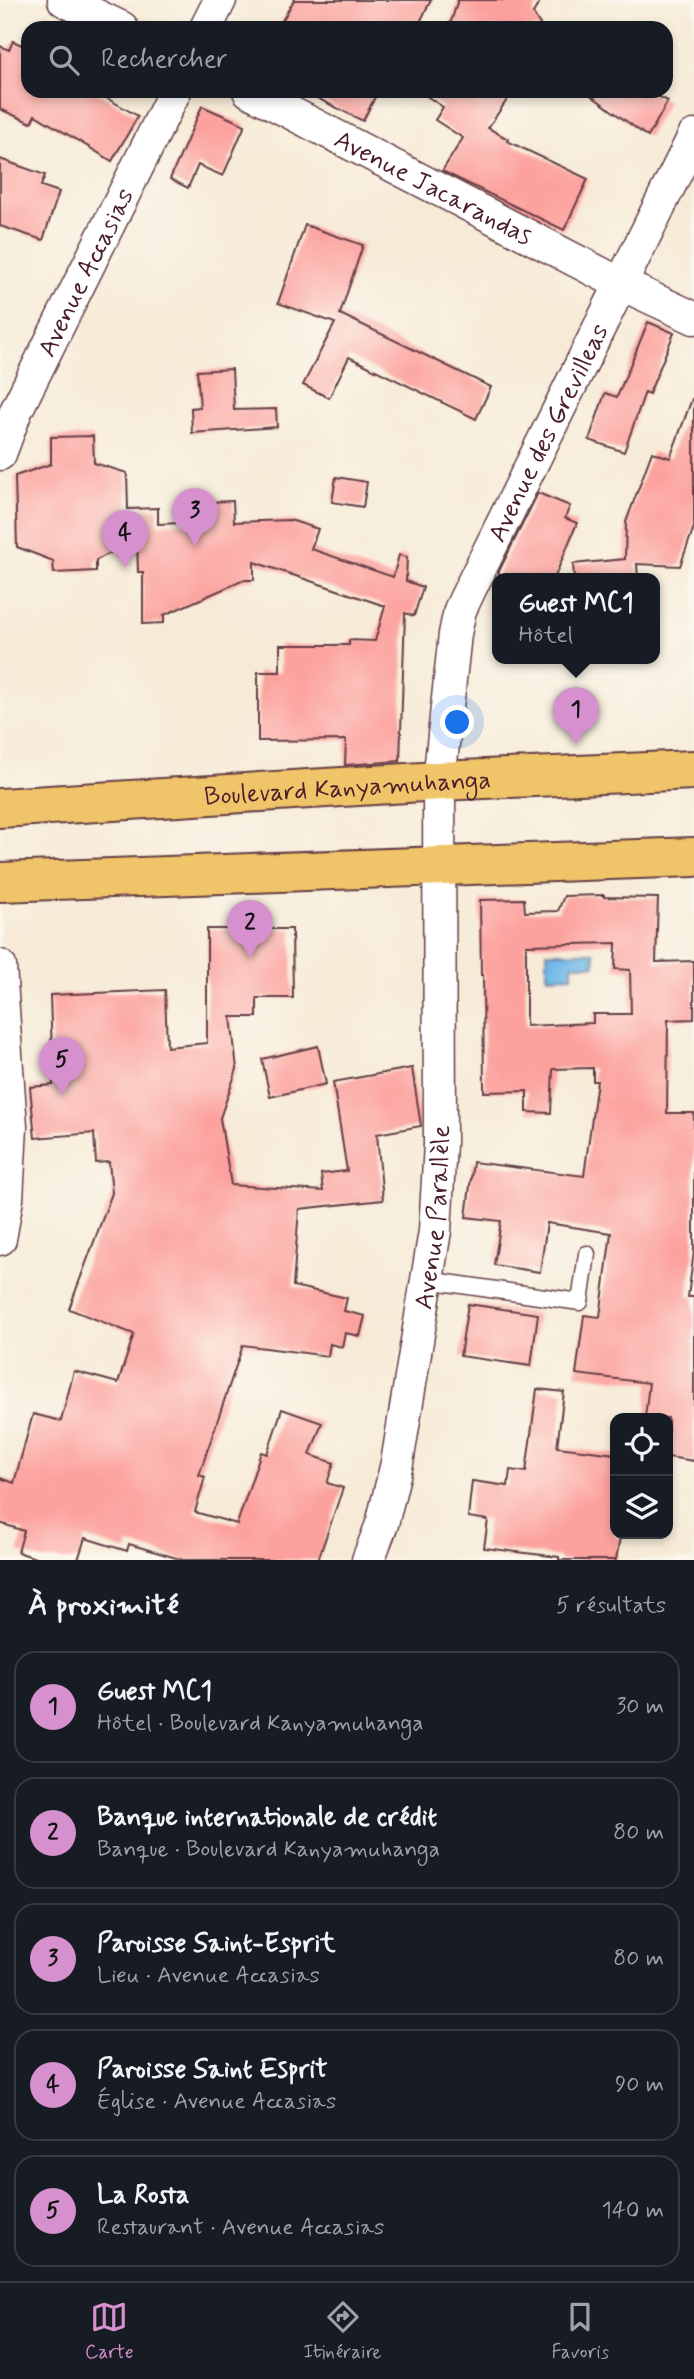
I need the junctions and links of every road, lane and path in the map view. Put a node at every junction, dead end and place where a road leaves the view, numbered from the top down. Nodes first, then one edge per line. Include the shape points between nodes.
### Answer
1 (64, 0) edge
2 (220, 0) edge
3 (108, 21) edge
4 (210, 21) edge
5 (172, 98) edge
6 (262, 98) edge
7 (694, 136) edge
8 (619, 283) junction
9 (694, 318) edge
10 (0, 454) edge
11 (694, 770) edge
12 (439, 781) junction
13 (0, 808) edge
14 (694, 857) edge
15 (441, 867) junction
16 (0, 882) edge
17 (0, 966) edge
18 (0, 1239) edge
19 (587, 1254) dead end
20 (427, 1280) junction
21 (368, 1560) edge

1 - 3 street
2 - 4 street
5 - 10 street, Avenue Accasias via 16,411
6 - 8 street, Avenue Jacarandas
7 - 8 street, Avenue des Grevilleas
8 - 9 street, Avenue Jacarandas
8 - 12 street, Avenue des Grevilleas via 460,610
11 - 12 main road, Boulevard Kanyamuhanga
12 - 13 main road, Boulevard Kanyamuhanga
12 - 15 street, Avenue des Grevilleas
14 - 15 main road
15 - 16 main road
15 - 20 street, Avenue Parallèle via 440,1144
17 - 18 street via 11,1127
19 - 20 lane via 580,1302
20 - 21 street, Avenue Parallèle via 397,1463

